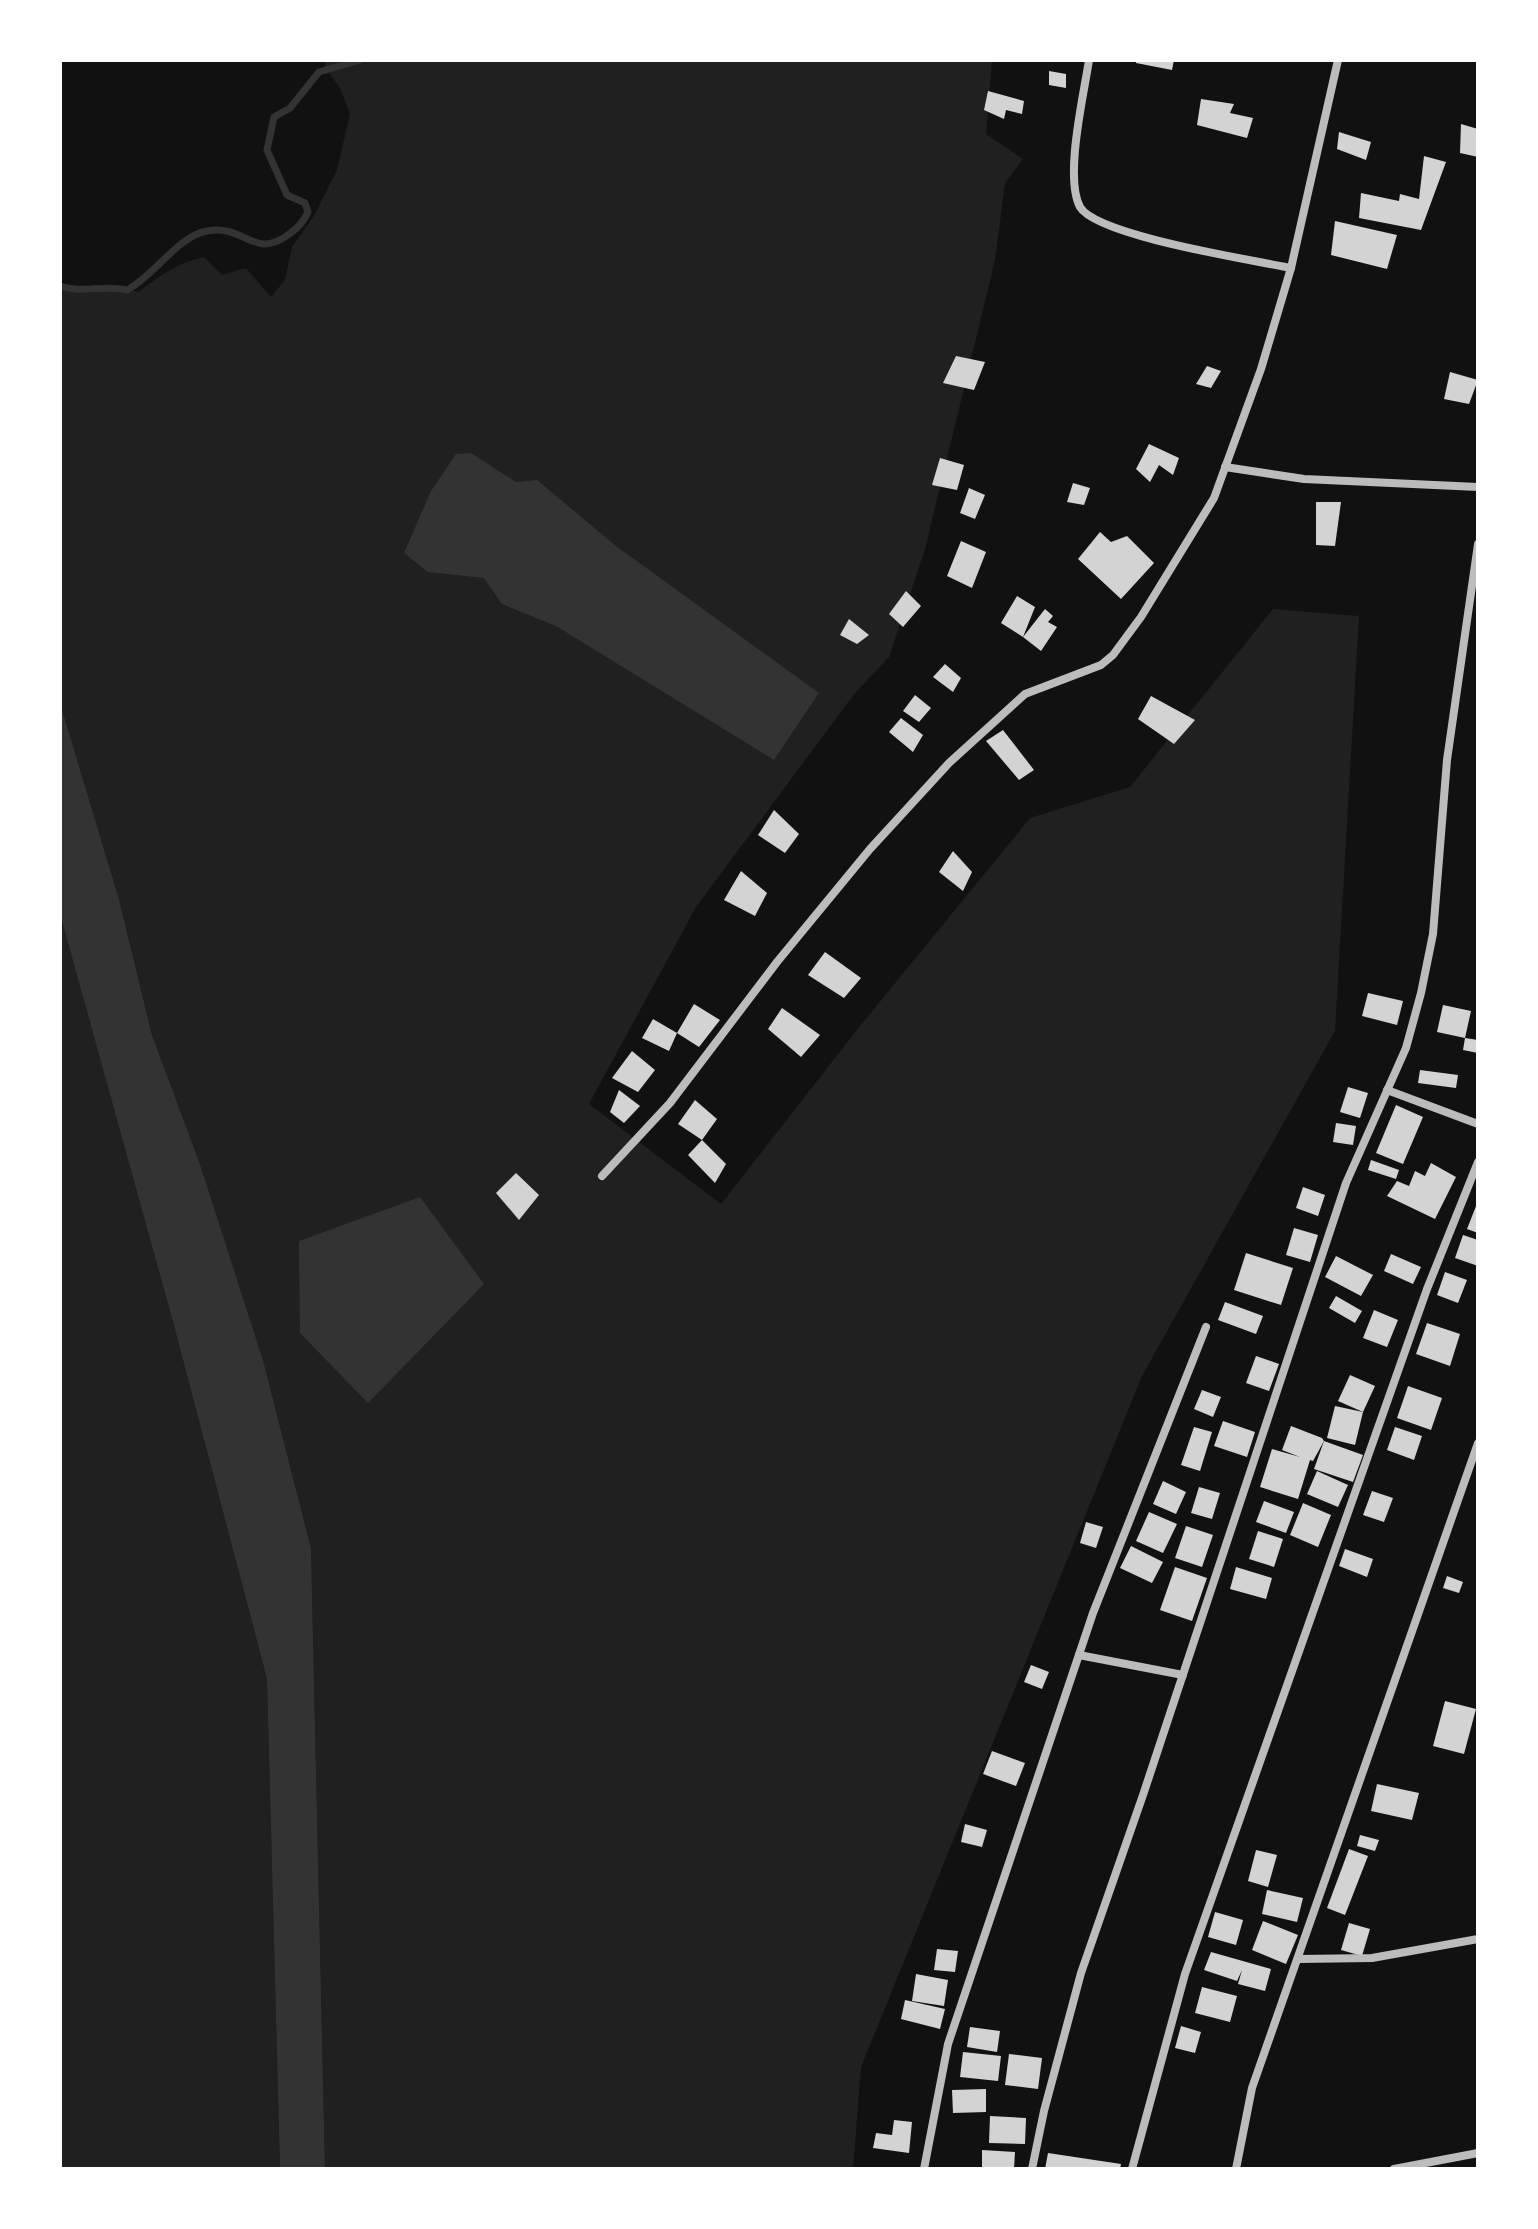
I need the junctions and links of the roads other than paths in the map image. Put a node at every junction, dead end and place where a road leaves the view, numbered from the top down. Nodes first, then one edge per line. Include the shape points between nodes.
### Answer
1 (1089, 60) edge
2 (1338, 60) edge
3 (1291, 268) junction
4 (1225, 467) junction
5 (1478, 487) edge
6 (1478, 544) edge
7 (1387, 1090) junction
8 (1478, 1124) edge
9 (1478, 1162) edge
10 (602, 1176) dead end
11 (1206, 1327) dead end
12 (1478, 1443) edge
13 (1079, 1655) junction
14 (1183, 1675) junction
15 (1478, 1939) edge
16 (1299, 1959) junction
17 (1478, 2153) edge
18 (924, 2169) edge
19 (1032, 2169) edge
20 (1132, 2169) edge
21 (1236, 2169) edge
22 (1394, 2169) edge

1 - 3 street via 1074,157 1079,205 1088,216 1141,236
2 - 3 street
3 - 4 street
4 - 5 street via 1304,479
4 - 10 street via 1214,498 1113,655 1101,665 1025,694 949,763 870,849 670,1103
6 - 7 street via 1447,760 1433,934 1406,1048
7 - 8 street
7 - 14 street via 1346,1183
9 - 20 street via 1427,1289 1185,1974
11 - 13 street
12 - 16 street
13 - 14 street
13 - 18 street via 948,2044
14 - 19 street via 1081,1973
15 - 16 street via 1372,1958
16 - 21 street via 1252,2088
17 - 22 street

